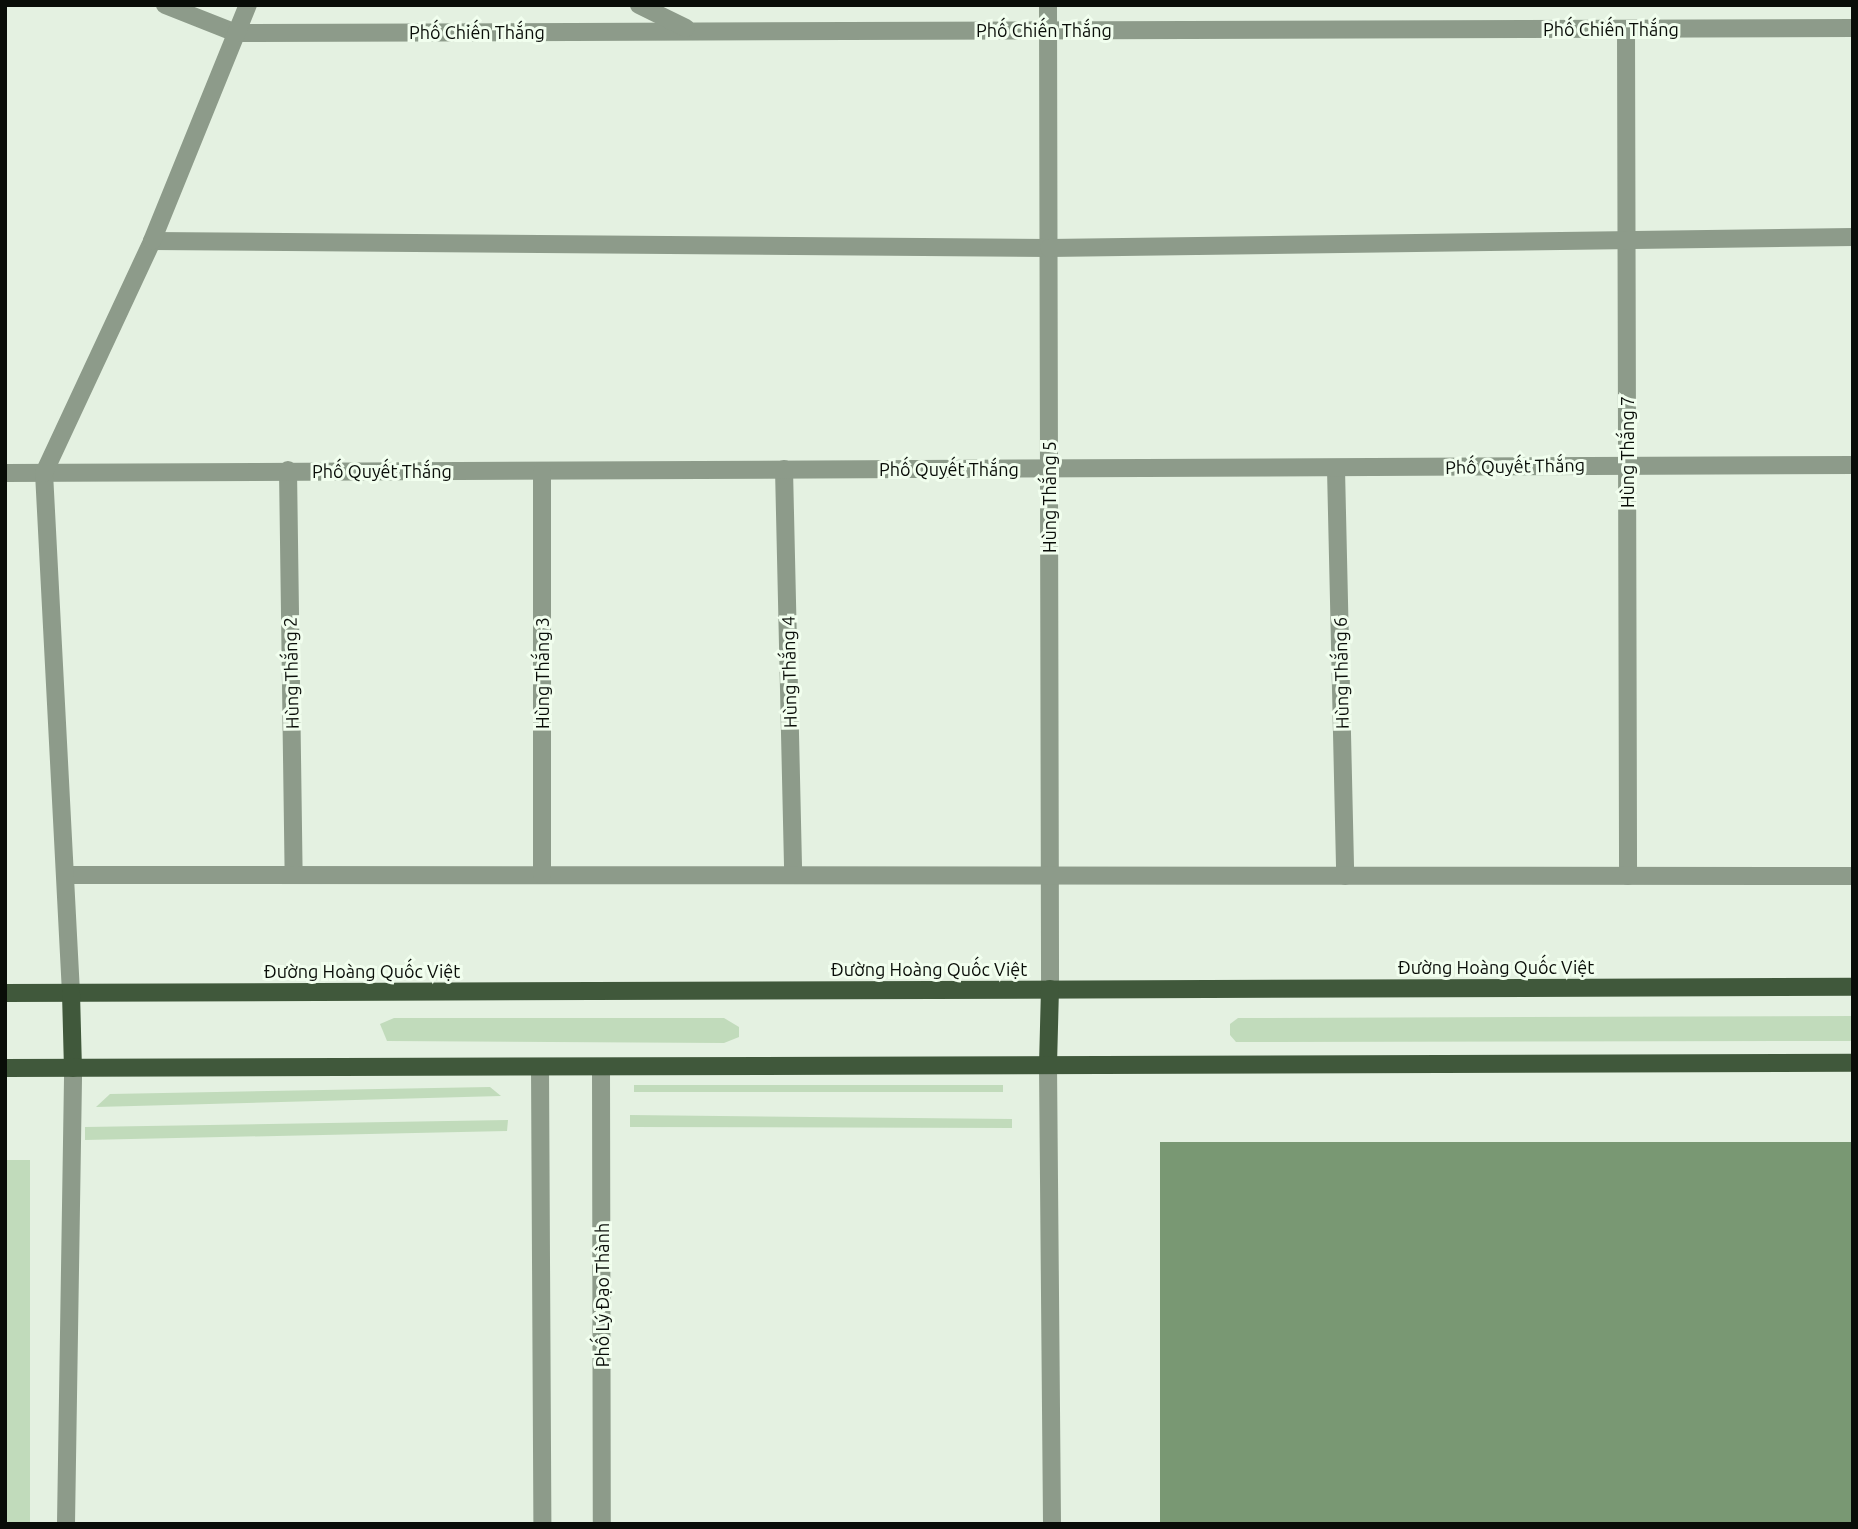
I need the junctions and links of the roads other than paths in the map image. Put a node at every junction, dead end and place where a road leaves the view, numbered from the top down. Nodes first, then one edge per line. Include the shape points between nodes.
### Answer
1 (165, 5) edge
2 (248, 5) edge
3 (639, 5) edge
4 (1048, 5) edge
5 (1626, 29) junction
6 (1853, 29) edge
7 (691, 30) junction
8 (1048, 30) junction
9 (236, 33) junction
10 (1853, 237) edge
11 (1627, 240) junction
12 (152, 241) junction
13 (1049, 248) junction
14 (1626, 464) junction
15 (1853, 465) edge
16 (1049, 469) junction
17 (1336, 469) junction
18 (288, 470) junction
19 (784, 470) junction
20 (542, 471) junction
21 (5, 473) edge
22 (44, 473) junction
23 (66, 874) junction
24 (294, 875) junction
25 (541, 875) junction
26 (793, 875) junction
27 (1051, 876) junction
28 (1345, 876) junction
29 (1628, 876) junction
30 (1853, 876) edge
31 (1853, 986) edge
32 (1050, 989) junction
33 (5, 993) edge
34 (71, 993) junction
35 (1853, 1063) edge
36 (1048, 1065) junction
37 (540, 1067) junction
38 (601, 1067) junction
39 (5, 1068) edge
40 (73, 1068) junction
41 (66, 1524) edge
42 (542, 1524) edge
43 (602, 1524) edge
44 (1052, 1524) edge

1 - 9 street
2 - 9 street
3 - 7 street
4 - 8 street, Hùng Thắng 5
5 - 6 street, Phố Chiến Thắng
5 - 8 street, Phố Chiến Thắng
5 - 11 street, Hùng Thắng 7
7 - 8 street, Phố Chiến Thắng
7 - 9 street, Phố Chiến Thắng
8 - 13 street, Hùng Thắng 5
9 - 12 street
10 - 11 street
11 - 13 street
11 - 14 street, Hùng Thắng 7
12 - 13 street
12 - 22 street
13 - 16 street, Hùng Thắng 5
14 - 15 street, Phố Quyết Thắng
14 - 17 street, Phố Quyết Thắng
14 - 29 street, Hùng Thắng 7
16 - 17 street, Phố Quyết Thắng
16 - 19 street, Phố Quyết Thắng
16 - 27 street, Hùng Thắng 5
17 - 28 street, Hùng Thắng 6
18 - 20 street, Phố Quyết Thắng
18 - 22 street, Phố Quyết Thắng
18 - 24 street, Hùng Thắng 2
19 - 20 street, Phố Quyết Thắng
19 - 26 street, Hùng Thắng 4
20 - 25 street, Hùng Thắng 3
21 - 22 street, Phố Quyết Thắng
22 - 23 street
23 - 24 street
23 - 34 street
24 - 25 street
25 - 26 street
26 - 27 street
27 - 28 street
27 - 32 street, Hùng Thắng 5
28 - 29 street
29 - 30 street
31 - 32 main road, Đường Hoàng Quốc Việt
32 - 34 main road, Đường Hoàng Quốc Việt
32 - 36 main road
33 - 34 main road, Đường Hoàng Quốc Việt
34 - 40 main road
35 - 36 main road
36 - 38 main road
36 - 44 street
37 - 38 main road
37 - 40 main road
37 - 42 street
38 - 43 street, Phố Lý Đạo Thành
39 - 40 main road
40 - 41 street

